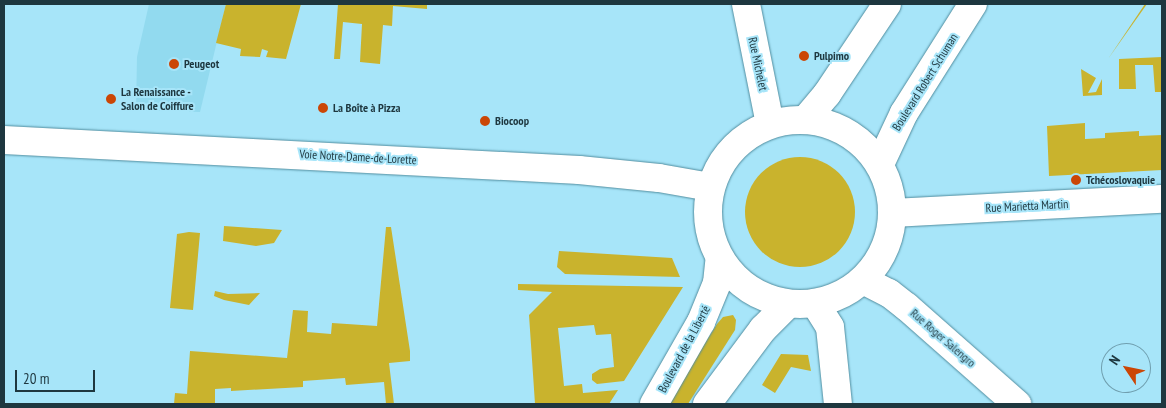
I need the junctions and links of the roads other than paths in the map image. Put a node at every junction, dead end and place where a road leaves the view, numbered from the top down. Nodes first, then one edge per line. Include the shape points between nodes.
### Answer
1 (746, 4) edge
2 (887, 4) edge
3 (973, 4) edge
4 (806, 119) junction
5 (770, 124) junction
6 (4, 140) edge
7 (881, 162) junction
8 (710, 187) junction
9 (1162, 199) edge
10 (892, 213) junction
11 (719, 263) junction
12 (862, 280) junction
13 (815, 303) junction
14 (788, 304) junction
15 (654, 404) edge
16 (708, 404) edge
17 (838, 404) edge
18 (1017, 404) edge

1 - 5 main road, Rue Michelet
2 - 4 main road via 827,94
3 - 7 main road, Boulevard Robert Schuman via 901,120
4 - 5 main road
4 - 7 main road via 824,122 851,134
5 - 8 main road via 748,135 730,150
6 - 8 main road, Voie Notre-Dame-de-Lorette via 570,170 659,178
7 - 10 main road
8 - 11 main road via 707,215
9 - 10 main road, Rue Marietta Martin
10 - 12 main road via 888,238 878,261
11 - 14 main road via 743,285 764,297
11 - 15 main road, Boulevard de la Liberté via 717,283 701,322
12 - 13 main road via 840,295
12 - 18 main road, Rue Roger Salengro via 907,307
13 - 14 main road
13 - 17 main road via 830,328
14 - 16 main road via 763,329

